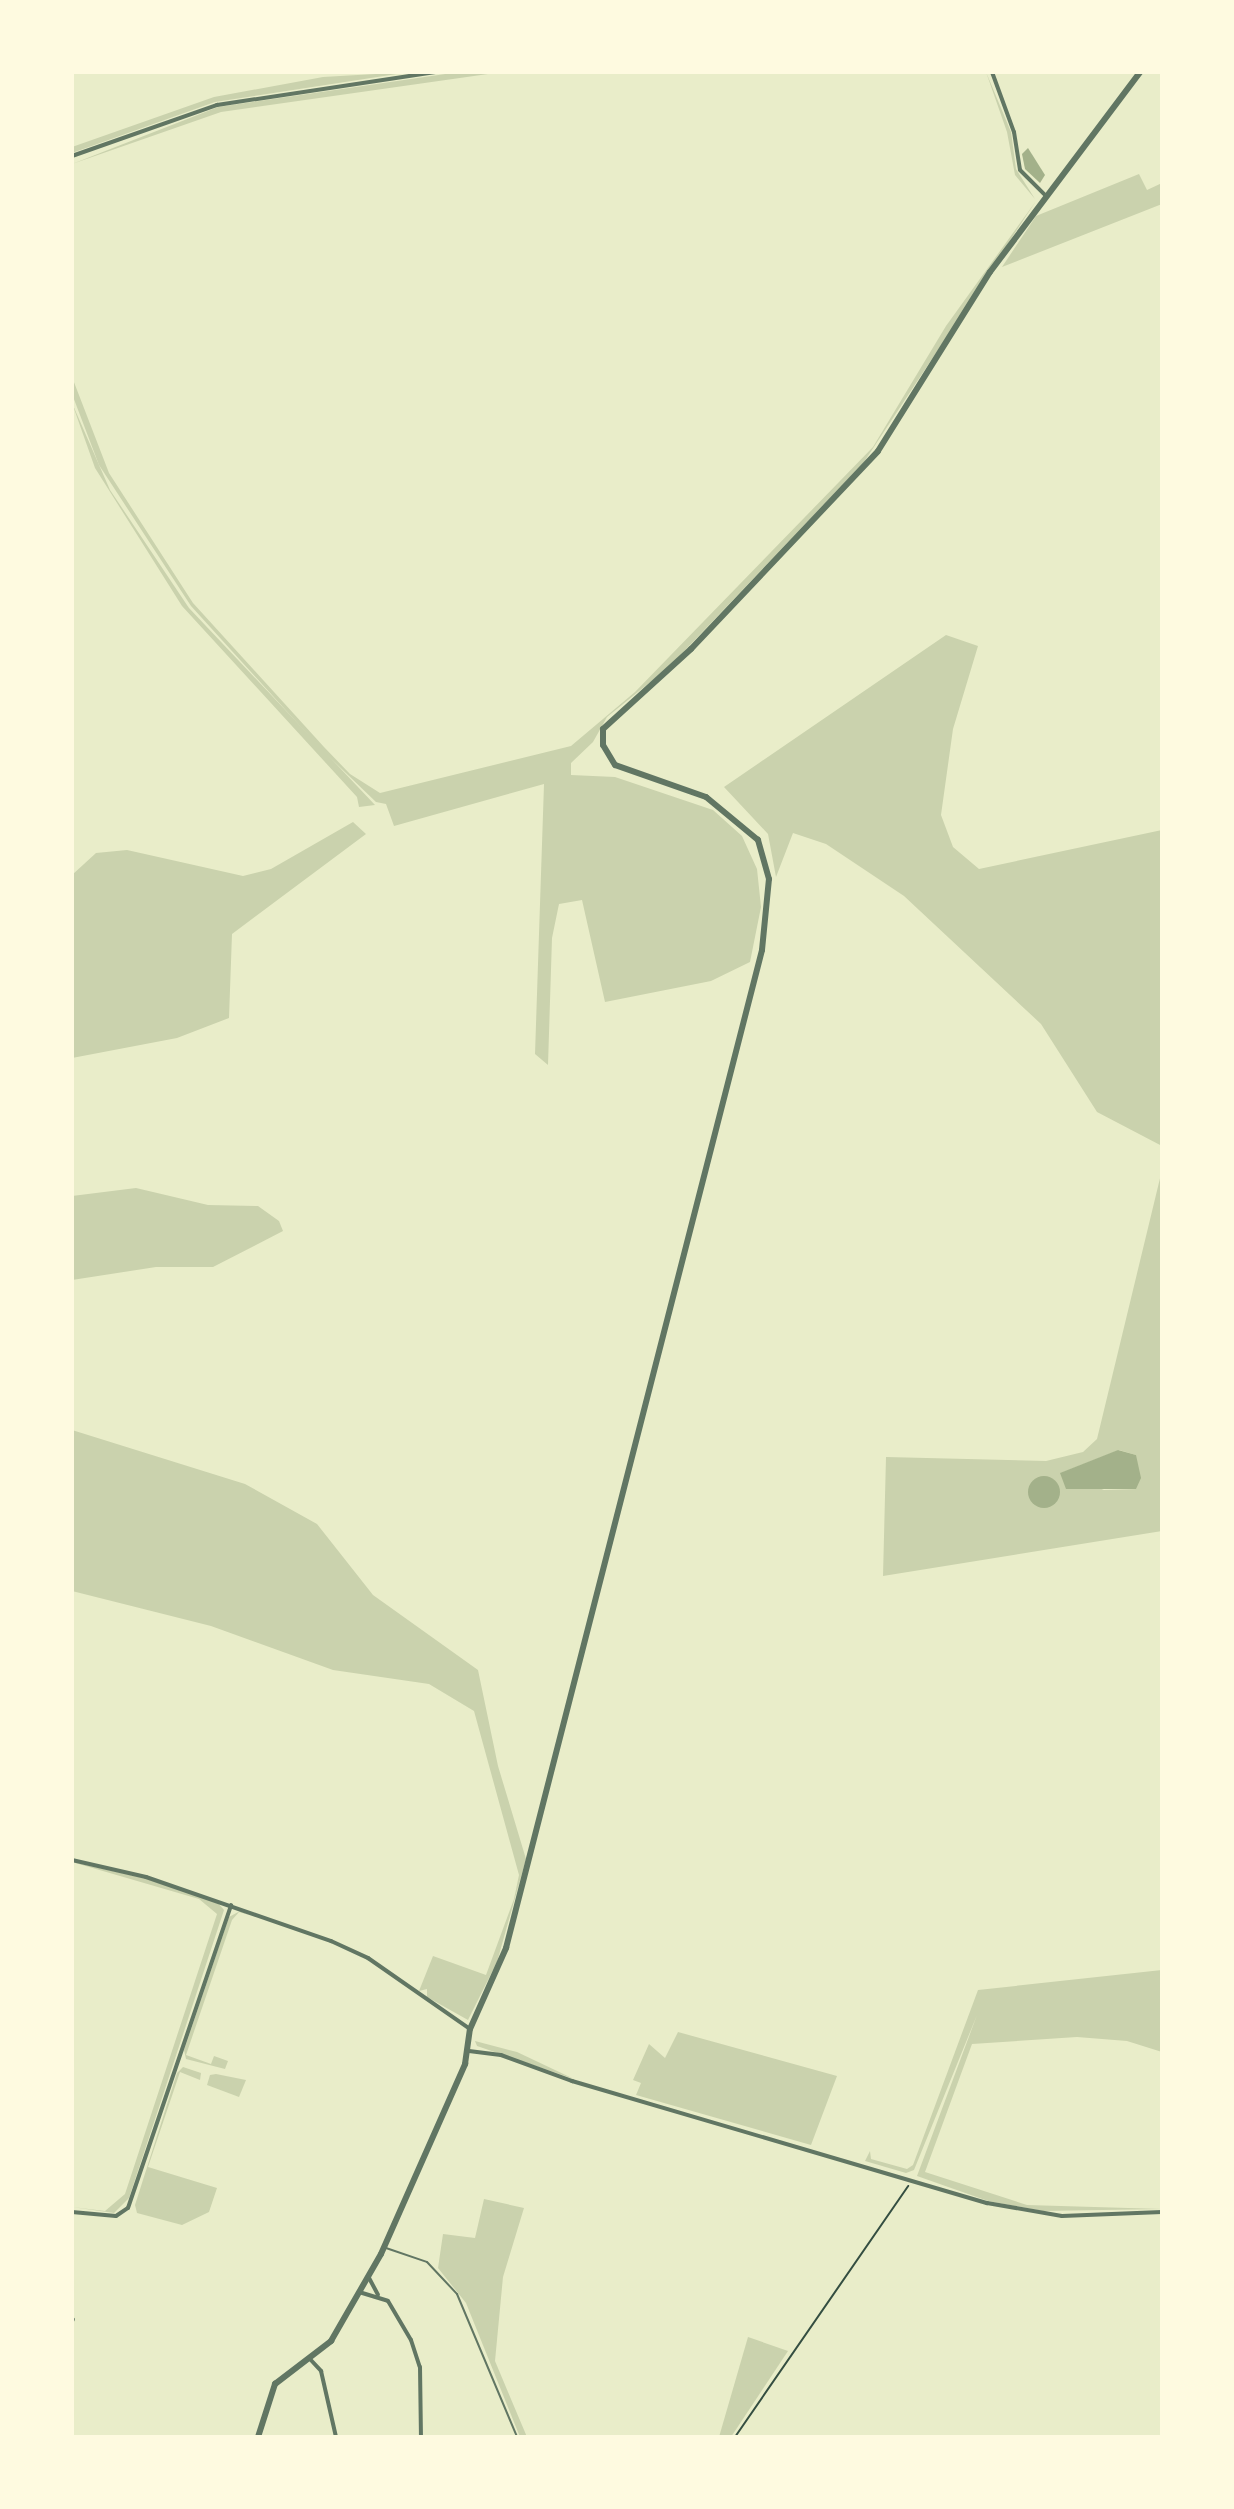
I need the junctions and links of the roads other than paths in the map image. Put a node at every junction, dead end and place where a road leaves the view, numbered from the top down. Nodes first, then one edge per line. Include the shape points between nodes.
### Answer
1 (436, 72) edge
2 (992, 72) edge
3 (1140, 72) edge
4 (72, 156) edge
5 (1046, 196) junction
6 (72, 1860) edge
7 (231, 1905) junction
8 (470, 2029) junction
9 (469, 2051) junction
10 (72, 2212) edge
11 (1162, 2212) edge
12 (385, 2247) junction
13 (368, 2276) junction
14 (359, 2292) junction
15 (378, 2295) junction
16 (309, 2358) junction
17 (258, 2437) edge
18 (336, 2437) edge
19 (421, 2437) edge
20 (517, 2437) edge

1 - 4 street via 217,105
2 - 5 street via 1014,132 1020,170
3 - 5 street
5 - 8 street via 965,309 878,451 673,668 603,729 603,745 615,765 706,797 749,829 763,851 770,898 754,987 510,1932
6 - 7 street via 121,1869
7 - 8 street via 368,1958
7 - 10 street via 124,2215
8 - 9 street
9 - 11 street via 501,2055 572,2081 987,2203 1042,2214
9 - 12 street
12 - 13 street
12 - 20 lane via 427,2262 457,2294
13 - 14 street
13 - 15 street
14 - 15 street
14 - 16 street via 337,2334
15 - 19 street via 396,2312 416,2352
16 - 17 street via 275,2384
16 - 18 street via 323,2380

